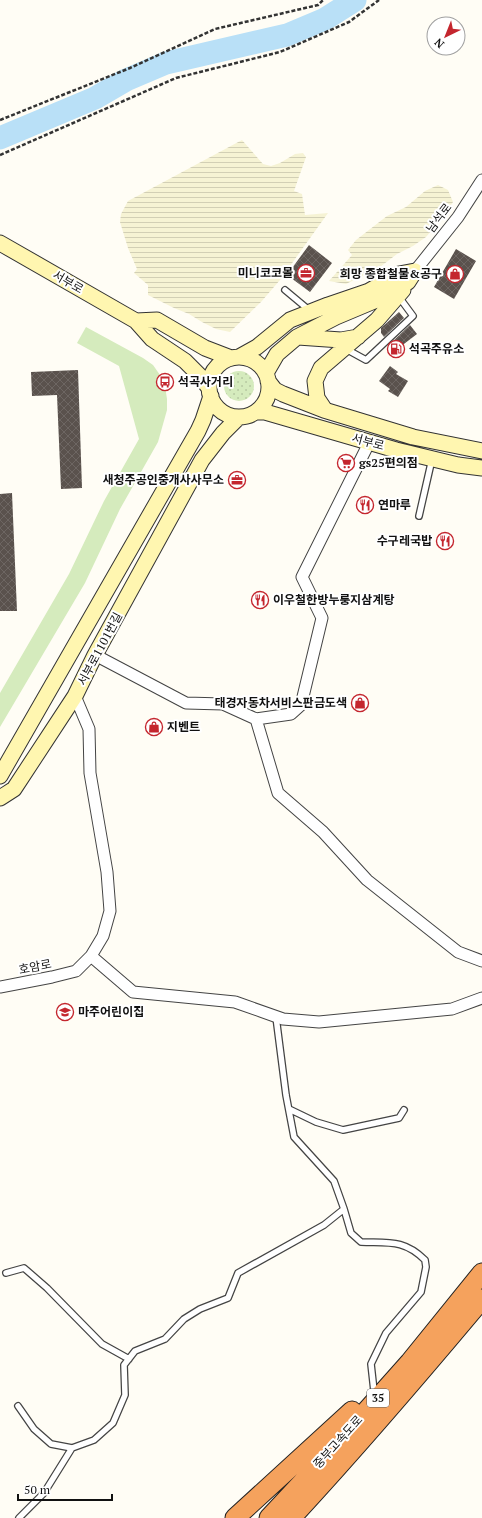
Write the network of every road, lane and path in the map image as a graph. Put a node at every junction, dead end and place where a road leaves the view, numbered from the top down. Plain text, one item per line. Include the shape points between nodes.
1 (324, 0) edge
2 (378, 0) edge
3 (0, 120) edge
4 (0, 155) edge
5 (482, 180) edge
6 (0, 243) edge
7 (412, 276) junction
8 (285, 290) dead end
9 (398, 295) junction
10 (310, 312) junction
11 (136, 320) junction
12 (297, 337) junction
13 (358, 337) junction
14 (346, 348) junction
15 (235, 358) junction
16 (267, 377) junction
17 (210, 392) junction
18 (325, 410) junction
19 (256, 412) junction
20 (239, 417) junction
21 (369, 442) junction
22 (482, 451) edge
23 (432, 459) junction
24 (482, 468) edge
25 (419, 516) dead end
26 (95, 655) junction
27 (75, 696) junction
28 (256, 719) junction
29 (0, 776) edge
30 (0, 798) edge
31 (91, 956) junction
32 (482, 961) edge
33 (76, 971) joint
34 (0, 987) edge
35 (482, 998) edge
36 (276, 1017) junction
37 (289, 1110) junction
38 (404, 1110) dead end
39 (344, 1210) junction
40 (6, 1273) dead end
41 (482, 1273) edge
42 (482, 1299) edge
43 (129, 1359) junction
44 (431, 1360) junction
45 (410, 1362) junction
46 (374, 1391) junction
47 (18, 1406) dead end
48 (72, 1448) junction
49 (19, 1518) edge
50 (235, 1518) edge
51 (269, 1518) edge
52 (291, 1518) edge
53 (309, 1518) edge

1 - 3 path via 318,5 215,29 130,68
2 - 4 path via 349,22 280,52 176,78
5 - 7 street, 남석로 via 458,217
6 - 11 street, 서부로
7 - 9 street
7 - 10 street via 399,274 369,291
7 - 12 street via 386,296
8 - 10 lane
9 - 13 street via 377,320
9 - 14 lane via 413,316 366,360
10 - 15 street via 290,320 257,347
11 - 15 street, 서부로 via 157,320 205,348
11 - 17 street, 서부로 via 152,339 185,361 199,375
12 - 13 street via 340,340
12 - 16 street via 277,354
13 - 14 street
14 - 18 street via 321,368 315,381 317,398
15 - 16 street via 255,362
15 - 17 street via 218,366 211,377
16 - 18 street, 서부로 via 275,390
16 - 19 street via 267,397
17 - 20 street via 214,404 220,410
17 - 29 street via 204,420 198,431
18 - 22 street, 서부로 via 413,437
19 - 20 street
19 - 21 street, 서부로 via 266,412
20 - 26 street, 서부로1101번길 via 202,460
21 - 23 street, 서부로
21 - 28 street via 302,577 322,618 301,705 291,714
23 - 24 street, 서부로
23 - 25 lane
26 - 27 street, 서부로1101번길
26 - 28 street via 186,703 223,704
27 - 30 street via 14,789
27 - 31 street, 서부로1101번길 via 89,729 90,773 110,903 103,936
28 - 32 street via 278,793 323,832 367,880 458,952
31 - 33 street, 서부로1101번길
31 - 36 street via 133,992 235,1002
33 - 34 street, 호암로
35 - 36 street via 452,1009 319,1022
36 - 37 lane
37 - 38 lane via 343,1130 399,1118
37 - 39 lane via 294,1137 334,1181
39 - 43 lane via 324,1225 238,1273 228,1298 200,1309 184,1319 165,1340 135,1351
39 - 46 lane via 351,1233 361,1242 400,1243 417,1251 425,1260 421,1292 386,1333 371,1364
40 - 43 lane via 24,1268 102,1344
41 - 45 highway, 중부고속도로 / 35
42 - 44 highway, 중부고속도로 / 35
43 - 48 lane via 124,1365 125,1395 113,1423 94,1440
44 - 52 highway, 중부고속도로 / 35
44 - 53 highway via 404,1401
45 - 46 highway
45 - 51 highway, 중부고속도로 / 35
46 - 50 highway
47 - 48 lane via 34,1429 51,1444
48 - 49 lane via 44,1493

